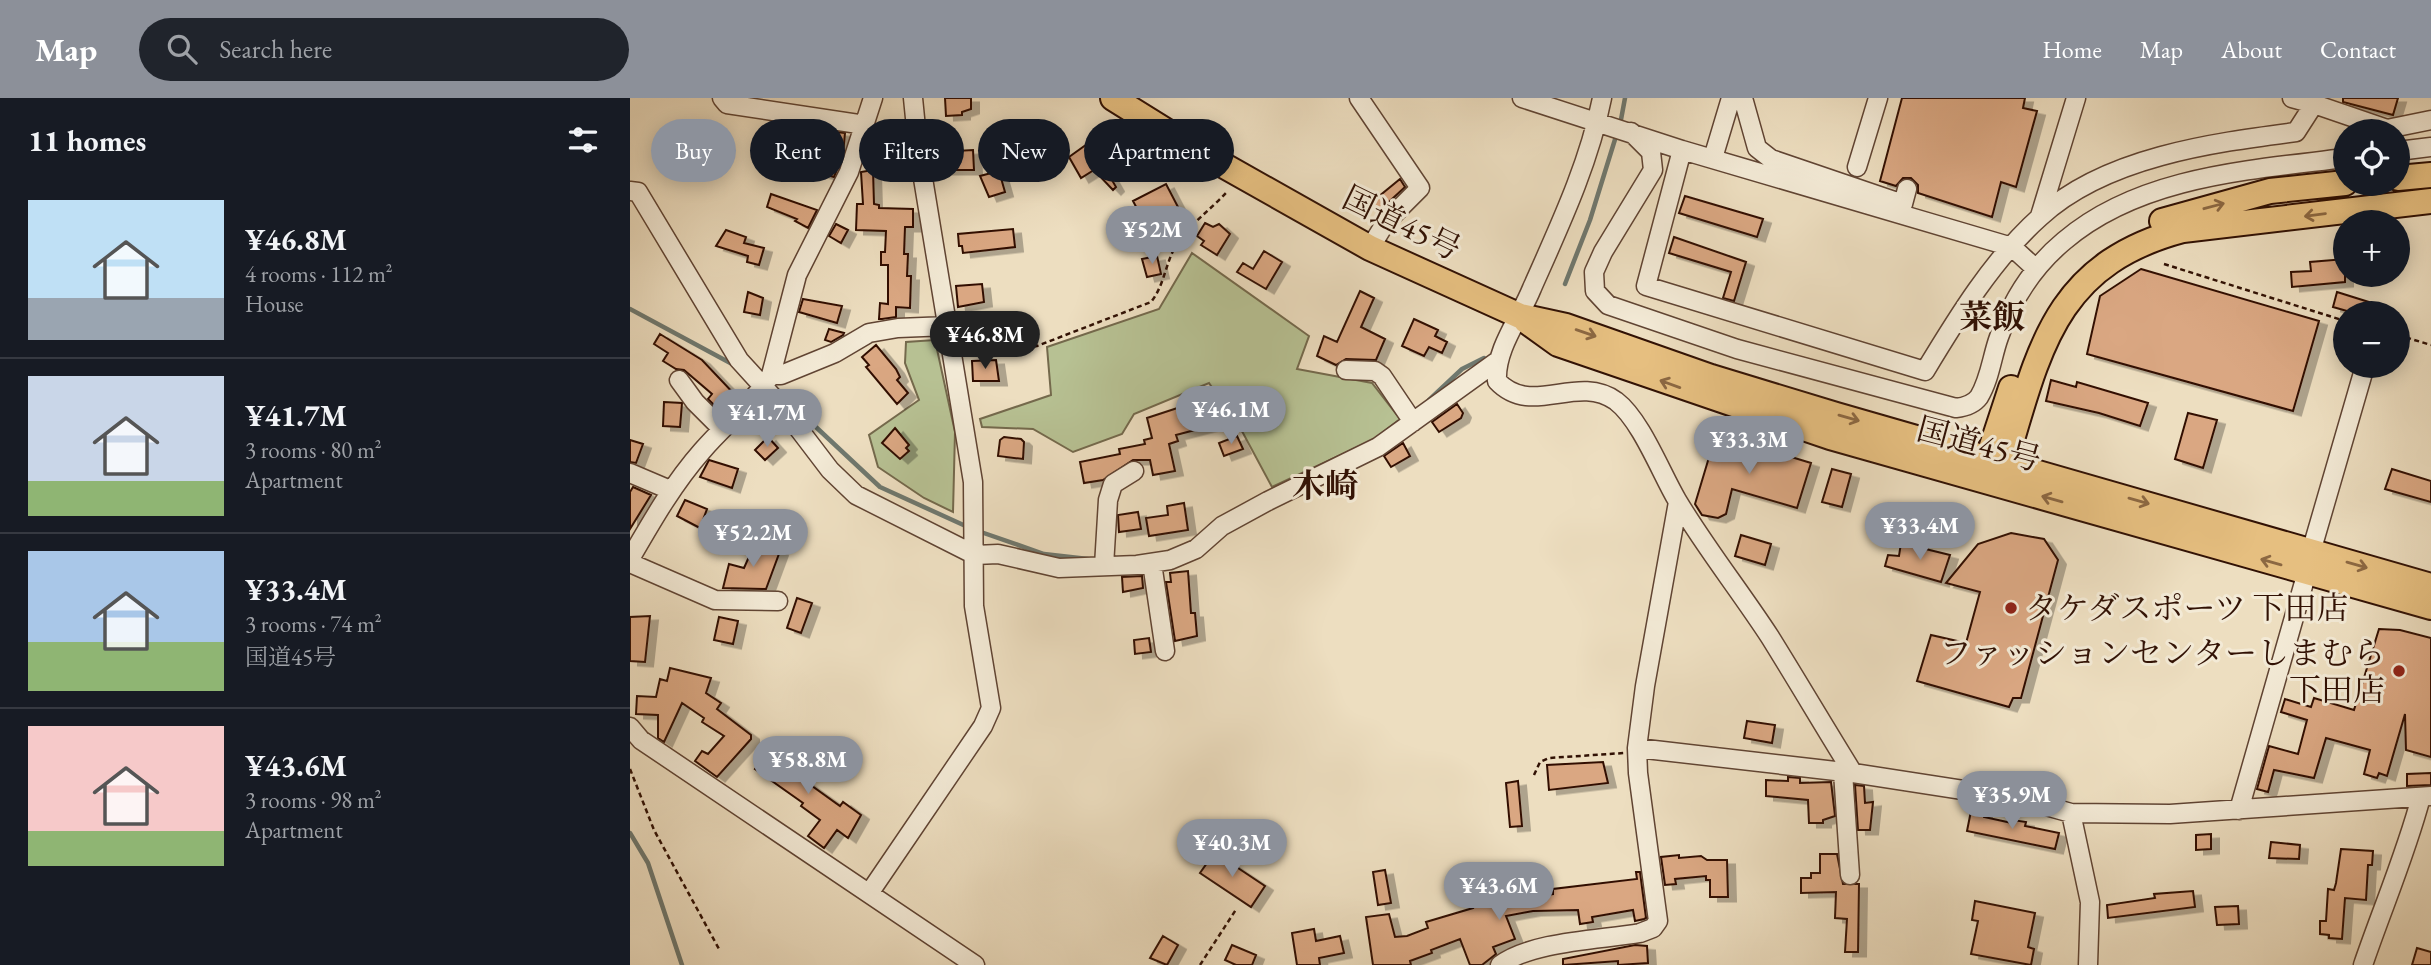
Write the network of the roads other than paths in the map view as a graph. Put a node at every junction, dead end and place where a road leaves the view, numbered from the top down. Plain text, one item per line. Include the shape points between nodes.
1 (722, 98) edge
2 (873, 98) edge
3 (913, 98) edge
4 (1113, 98) edge
5 (1359, 98) edge
6 (1522, 98) edge
7 (1602, 98) edge
8 (1731, 98) edge
9 (1743, 98) edge
10 (1878, 98) edge
11 (2076, 98) edge
12 (2292, 98) edge
13 (2314, 104) junction
14 (866, 119) edge
15 (2431, 120) edge
16 (1597, 122) junction
17 (859, 124) edge
18 (1631, 132) junction
19 (859, 141) edge
20 (2214, 143) junction
21 (2431, 147) edge
22 (1682, 150) junction
23 (2410, 150) edge
24 (1713, 158) junction
25 (2333, 160) edge
26 (1857, 167) dead end
27 (2220, 174) junction
28 (2431, 175) edge
29 (2410, 177) edge
30 (2333, 184) edge
31 (1908, 190) dead end
32 (630, 191) edge
33 (2431, 201) edge
34 (2040, 216) junction
35 (2012, 247) junction
36 (1370, 248) junction
37 (2035, 268) junction
38 (1520, 316) junction
39 (948, 326) junction
40 (1804, 335) junction
41 (1496, 362) junction
42 (1797, 364) junction
43 (1346, 370) dead end
44 (2362, 378) edge
45 (679, 380) dead end
46 (767, 382) junction
47 (1413, 422) junction
48 (722, 429) junction
49 (1995, 467) junction
50 (1134, 471) dead end
51 (630, 473) edge
52 (670, 490) junction
53 (1678, 502) junction
54 (637, 532) edge
55 (975, 555) junction
56 (630, 561) edge
57 (2309, 562) junction
58 (1152, 563) junction
59 (1104, 566) junction
60 (2431, 586) edge
61 (778, 601) dead end
62 (2431, 607) edge
63 (1165, 651) dead end
64 (630, 727) edge
65 (1637, 750) junction
66 (1848, 773) junction
67 (2426, 797) edge
68 (2239, 810) junction
69 (2071, 813) junction
70 (1850, 875) dead end
71 (870, 892) junction
72 (975, 965) edge
73 (1500, 965) edge
74 (2088, 965) edge
75 (2363, 965) edge

1 - 17 street via 727,104
2 - 14 street
3 - 39 street
4 - 36 highway, 国道45号
5 - 36 street via 1420,188 1386,222
6 - 16 street
7 - 16 street
8 - 24 street
9 - 31 street via 1757,148 1771,159 1903,204
10 - 26 street
11 - 34 street
12 - 13 street
13 - 15 street via 2387,129
13 - 20 street via 2296,132
16 - 18 street
16 - 38 street
18 - 22 street
18 - 42 street via 1651,152 1653,170 1603,252 1594,272 1595,291 1608,305 1632,315
19 - 46 street via 849,172 796,275
20 - 27 street
20 - 34 street via 2103,178
21 - 23 street
22 - 24 street
22 - 40 street via 1646,286
24 - 35 street
25 - 27 street
27 - 37 street via 2192,180 2095,218
28 - 29 highway
49 -> 30 highway via 2031,335 2053,296 2078,270 2112,244 2152,224 2270,191
32 - 46 street via 638,192 708,312
33 -> 49 highway via 2183,230 2148,239 2109,260 2062,308 2043,341
34 - 35 street
35 - 37 street
35 - 40 street via 1925,371
36 - 38 highway, 国道45号
37 - 42 street via 2010,312 1978,398 1968,406 1931,402
38 - 41 street
38 - 49 highway, 国道45号 via 1558,344 1830,437
39 - 46 street via 869,333
39 - 55 street via 973,482
40 - 42 street
41 - 47 street
41 - 53 street via 1497,381 1509,394 1530,398 1588,390 1615,401 1630,417
43 - 47 street via 1375,371 1382,376
44 - 57 street
45 - 48 street
46 - 48 street
46 - 55 street via 830,470 856,495
47 - 58 street via 1378,447 1222,526 1196,549
48 - 52 street
49 - 57 highway, 国道45号
50 - 59 street via 1113,484
51 - 52 street
52 - 54 street
53 - 65 street
53 - 66 street via 1769,636
54 - 56 street
55 - 59 street via 998,554 1059,568
55 - 71 street via 974,606 991,708
56 - 61 street via 715,600
57 -> 60 highway, 国道45号
57 - 62 highway, 国道45号
57 - 68 street
58 - 59 street
58 - 63 street
64 - 71 street via 641,740
65 - 66 street
65 - 73 street via 1658,921 1640,933 1524,952
66 - 69 street via 2021,799
66 - 70 street
67 - 68 street
67 - 75 street
68 - 69 street
69 - 74 street via 2090,902
71 - 72 street

